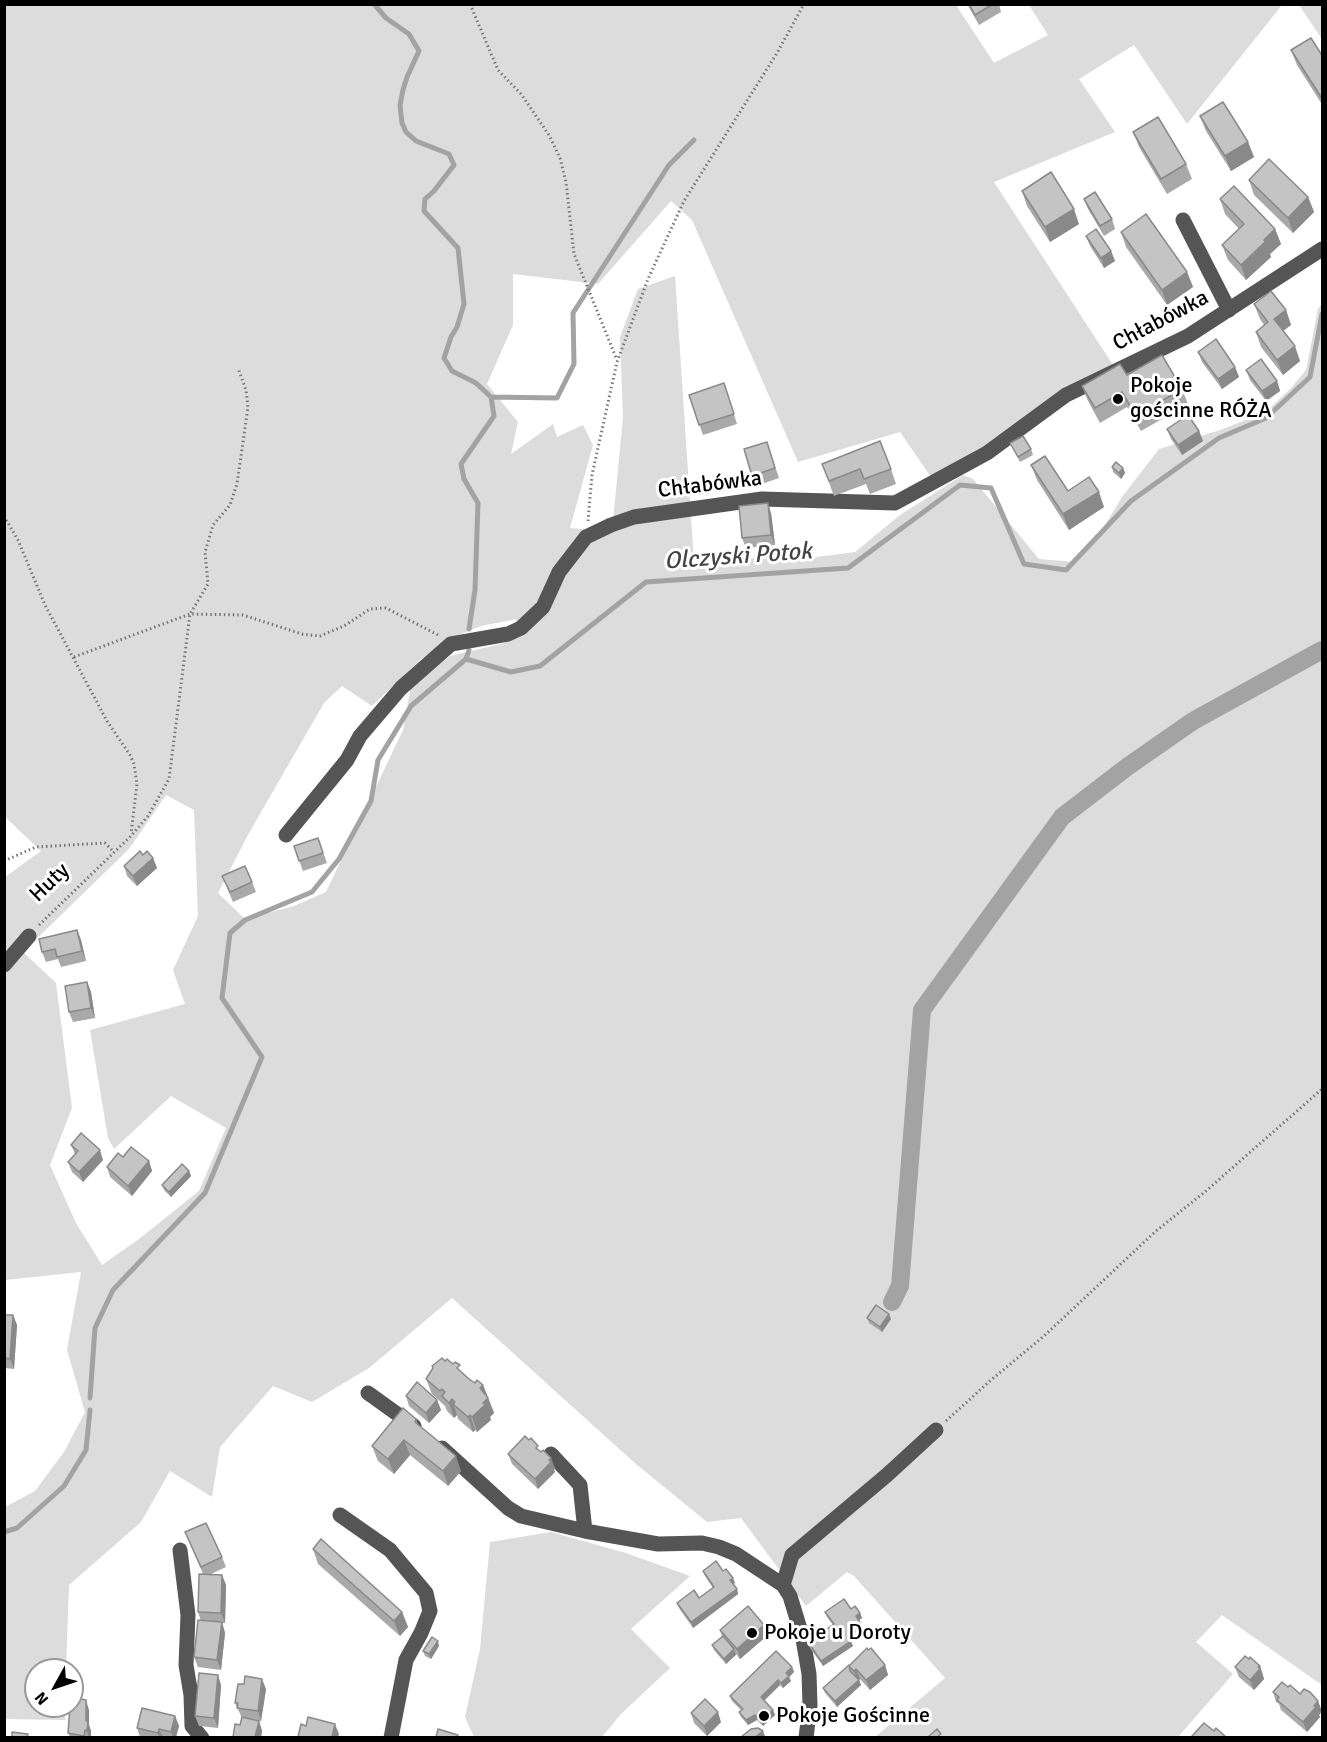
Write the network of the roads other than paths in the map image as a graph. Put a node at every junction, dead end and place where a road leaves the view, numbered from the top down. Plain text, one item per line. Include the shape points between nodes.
1 (1183, 220) dead end
2 (1323, 249) edge
3 (1229, 309) junction
4 (286, 835) dead end
5 (28, 936) road end
6 (4, 965) edge
7 (368, 1393) dead end
8 (936, 1430) road end
9 (551, 1454) edge
10 (340, 1515) dead end
11 (585, 1531) junction
12 (180, 1550) dead end
13 (783, 1586) junction
14 (202, 1737) edge
15 (392, 1737) edge
16 (806, 1737) edge

1 - 3 street, Chłabówka
2 - 3 street, Chłabówka
3 - 4 street, Chłabówka via 1188,336 1066,394 987,453 895,503 762,499 634,518 586,537 559,572 543,607 521,628 451,644 401,688
5 - 6 street, Huty
7 - 11 street via 446,1451 508,1508 521,1516
8 - 13 street via 792,1555
9 - 11 street via 580,1485
10 - 15 street via 390,1550 426,1593 430,1611 406,1660
11 - 13 street via 658,1544 702,1543 720,1547
12 - 14 street via 188,1615 186,1665 192,1726
13 - 16 street via 790,1596 803,1639 809,1674

